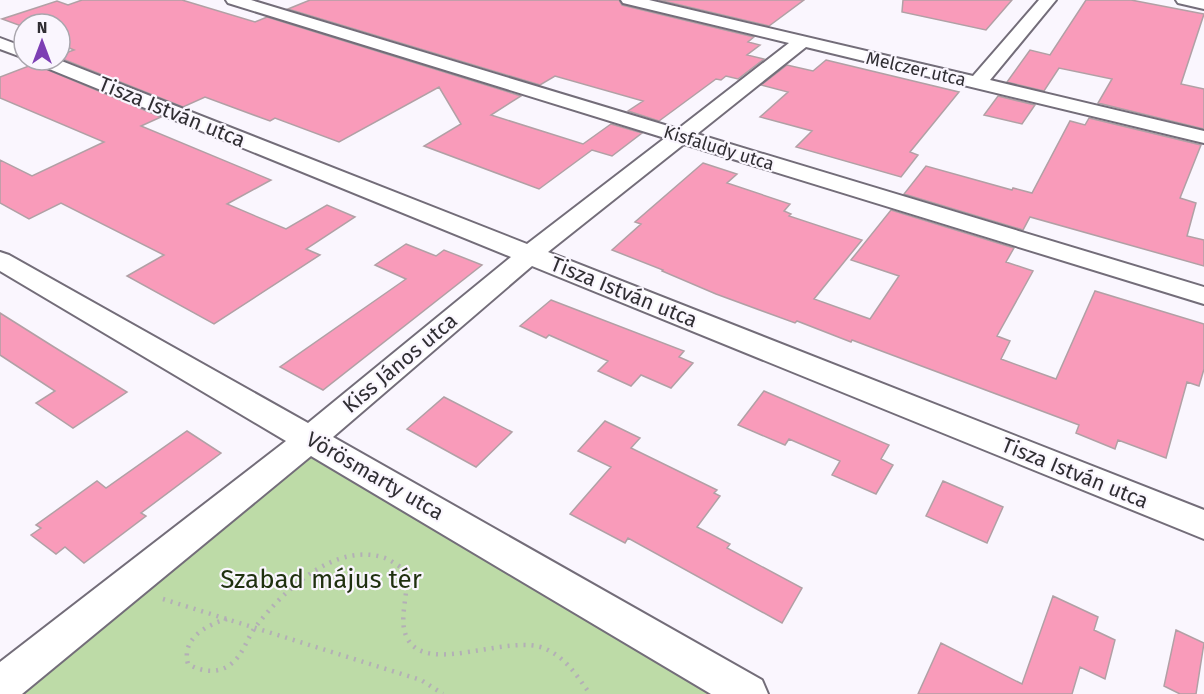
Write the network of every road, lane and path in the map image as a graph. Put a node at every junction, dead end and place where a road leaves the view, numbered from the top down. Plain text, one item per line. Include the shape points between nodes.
1 (234, 0) edge
2 (629, 0) edge
3 (1048, 0) edge
4 (1184, 0) edge
5 (1204, 4) edge
6 (802, 42) junction
7 (72, 72) edge
8 (978, 83) junction
9 (680, 136) junction
10 (1204, 138) edge
11 (530, 254) junction
12 (0, 260) edge
13 (1204, 296) edge
14 (310, 439) junction
15 (1204, 525) edge
16 (125, 587) junction
17 (227, 619) junction
18 (254, 628) junction
19 (0, 687) edge
20 (443, 694) edge
21 (590, 694) edge
22 (748, 694) edge

1 - 9 street, Kisfaludy utca
2 - 6 street, Melczer utca
3 - 8 street
4 - 5 street
6 - 8 street, Melczer utca
6 - 9 street, Kiss János utca
7 - 11 street, Tisza István utca
8 - 10 street, Melczer utca
9 - 11 street, Kiss János utca
9 - 13 street, Kisfaludy utca
11 - 14 street, Kiss János utca
11 - 15 street, Tisza István utca
12 - 14 street, Vörösmarty utca
14 - 16 street, Kiss János utca
14 - 22 street, Vörösmarty utca
16 - 17 path
16 - 19 street, Kiss János utca
17 - 18 path
17 - 18 path via 198,632 186,651 188,664 205,671 230,665 239,657
18 - 20 path via 421,680
18 - 21 path via 287,593 326,564 352,556 380,558 405,570 408,586 404,632 411,645 423,653 451,656 497,645 540,645 570,665

